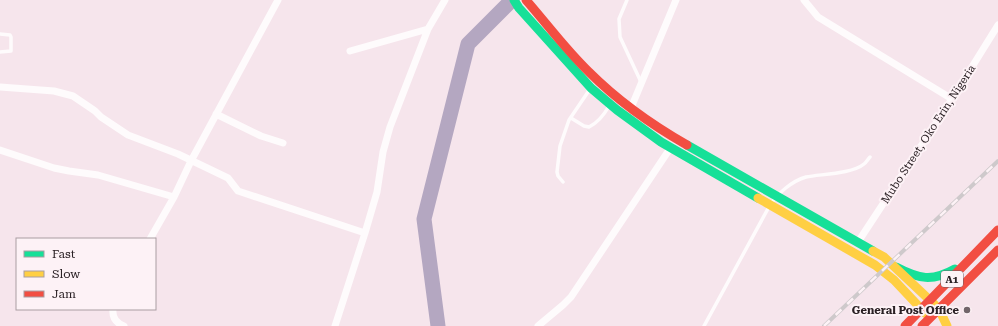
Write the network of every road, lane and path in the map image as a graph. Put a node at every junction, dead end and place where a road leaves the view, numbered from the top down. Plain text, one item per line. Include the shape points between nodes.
1 (278, 0) edge
2 (445, 0) edge
3 (526, 0) edge
4 (627, 0) edge
5 (676, 0) edge
6 (804, 0) edge
7 (517, 4) edge
8 (998, 25) edge
9 (428, 29) junction
10 (0, 34) edge
11 (350, 51) dead end
12 (0, 52) edge
13 (598, 81) junction
14 (641, 83) junction
15 (0, 87) edge
16 (591, 88) junction
17 (952, 99) junction
18 (610, 105) junction
19 (631, 108) junction
20 (216, 114) junction
21 (571, 118) junction
22 (283, 143) dead end
23 (670, 147) junction
24 (0, 150) edge
25 (870, 157) dead end
26 (191, 161) junction
27 (563, 182) dead end
28 (777, 195) junction
29 (174, 197) junction
30 (770, 205) junction
31 (998, 230) edge
32 (365, 233) junction
33 (151, 238) edge
34 (858, 242) junction
35 (998, 250) edge
36 (971, 259) junction
37 (896, 267) junction
38 (931, 301) junction
39 (939, 309) junction
40 (113, 310) edge
41 (922, 310) junction
42 (931, 318) junction
43 (946, 325) edge
44 (124, 326) edge
45 (334, 326) edge
46 (538, 326) edge
47 (704, 326) edge
48 (905, 326) edge
49 (922, 326) edge

1 - 20 street
2 - 9 street
3 - 13 main road
4 - 14 lane via 619,19 620,37
5 - 14 street
6 - 17 street via 818,17
7 - 16 main road
8 - 17 street, Mubo Street, Oko Erin, Nigeria
9 - 11 street
9 - 32 street via 390,127 377,192
10 - 12 lane via 12,37 11,51
13 - 16 lane
13 - 19 main road
14 - 19 street
15 - 26 street via 54,91 73,96 128,135
16 - 18 main road
16 - 21 lane
17 - 34 street, Mubo Street, Oko Erin, Nigeria
18 - 21 lane via 602,118 589,127
18 - 23 main road
19 - 28 main road via 670,134
20 - 22 street via 261,136
20 - 26 street
21 - 27 lane via 564,130 556,172
23 - 30 main road
23 - 46 street via 570,298
24 - 29 street via 54,168 98,175
25 - 28 lane via 864,165 842,172 805,178
26 - 29 street
26 - 32 street via 228,178 238,191
28 - 30 lane
28 - 34 main road
29 - 33 street
30 - 41 main road via 875,265 894,280
30 - 47 lane
31 - 36 main road, A1
32 - 45 street
34 - 37 main road
35 - 39 main road, A1
36 - 37 main road via 947,275 931,279 916,277
36 - 38 main road, A1
37 - 38 main road
38 - 39 main road
38 - 41 main road, A1
39 - 42 main road, A1
39 - 43 main road
40 - 44 street via 118,324
41 - 42 main road
41 - 48 main road, A1
42 - 43 main road
42 - 49 main road, A1

